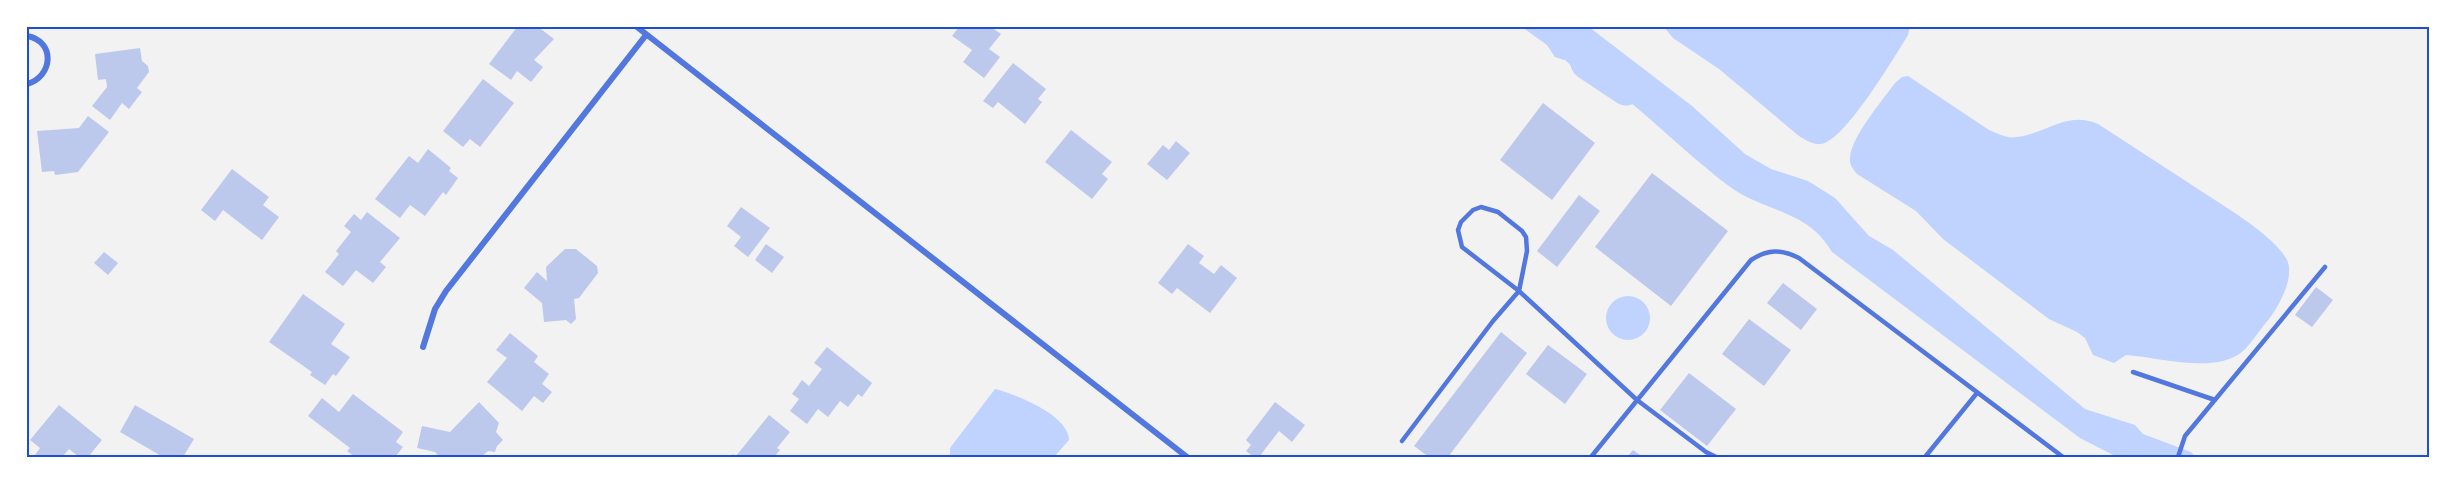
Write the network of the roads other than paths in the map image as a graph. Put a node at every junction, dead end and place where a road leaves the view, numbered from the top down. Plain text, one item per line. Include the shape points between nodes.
1 (636, 27) edge
2 (646, 34) junction
3 (27, 36) edge
4 (27, 84) edge
5 (2325, 267) dead end
6 (1519, 291) junction
7 (423, 347) dead end
8 (2133, 372) dead end
9 (1977, 393) junction
10 (1637, 400) junction
11 (2215, 400) junction
12 (1402, 441) dead end
13 (1186, 457) edge
14 (1591, 457) edge
15 (1716, 457) edge
16 (1925, 457) edge
17 (2062, 457) edge
18 (2178, 457) edge

1 - 2 street
2 - 7 street via 446,291 435,309
2 - 13 street
3 - 4 street via 44,47 48,62 41,77
5 - 11 lane
6 - 6 lane via 1462,247 1458,230 1473,210 1481,207 1498,212 1526,237
6 - 10 lane
6 - 12 lane
8 - 11 lane
9 - 10 lane via 1800,258 1775,250 1750,260
9 - 16 lane
9 - 17 lane
10 - 14 lane
10 - 15 lane
11 - 18 lane via 2186,436

